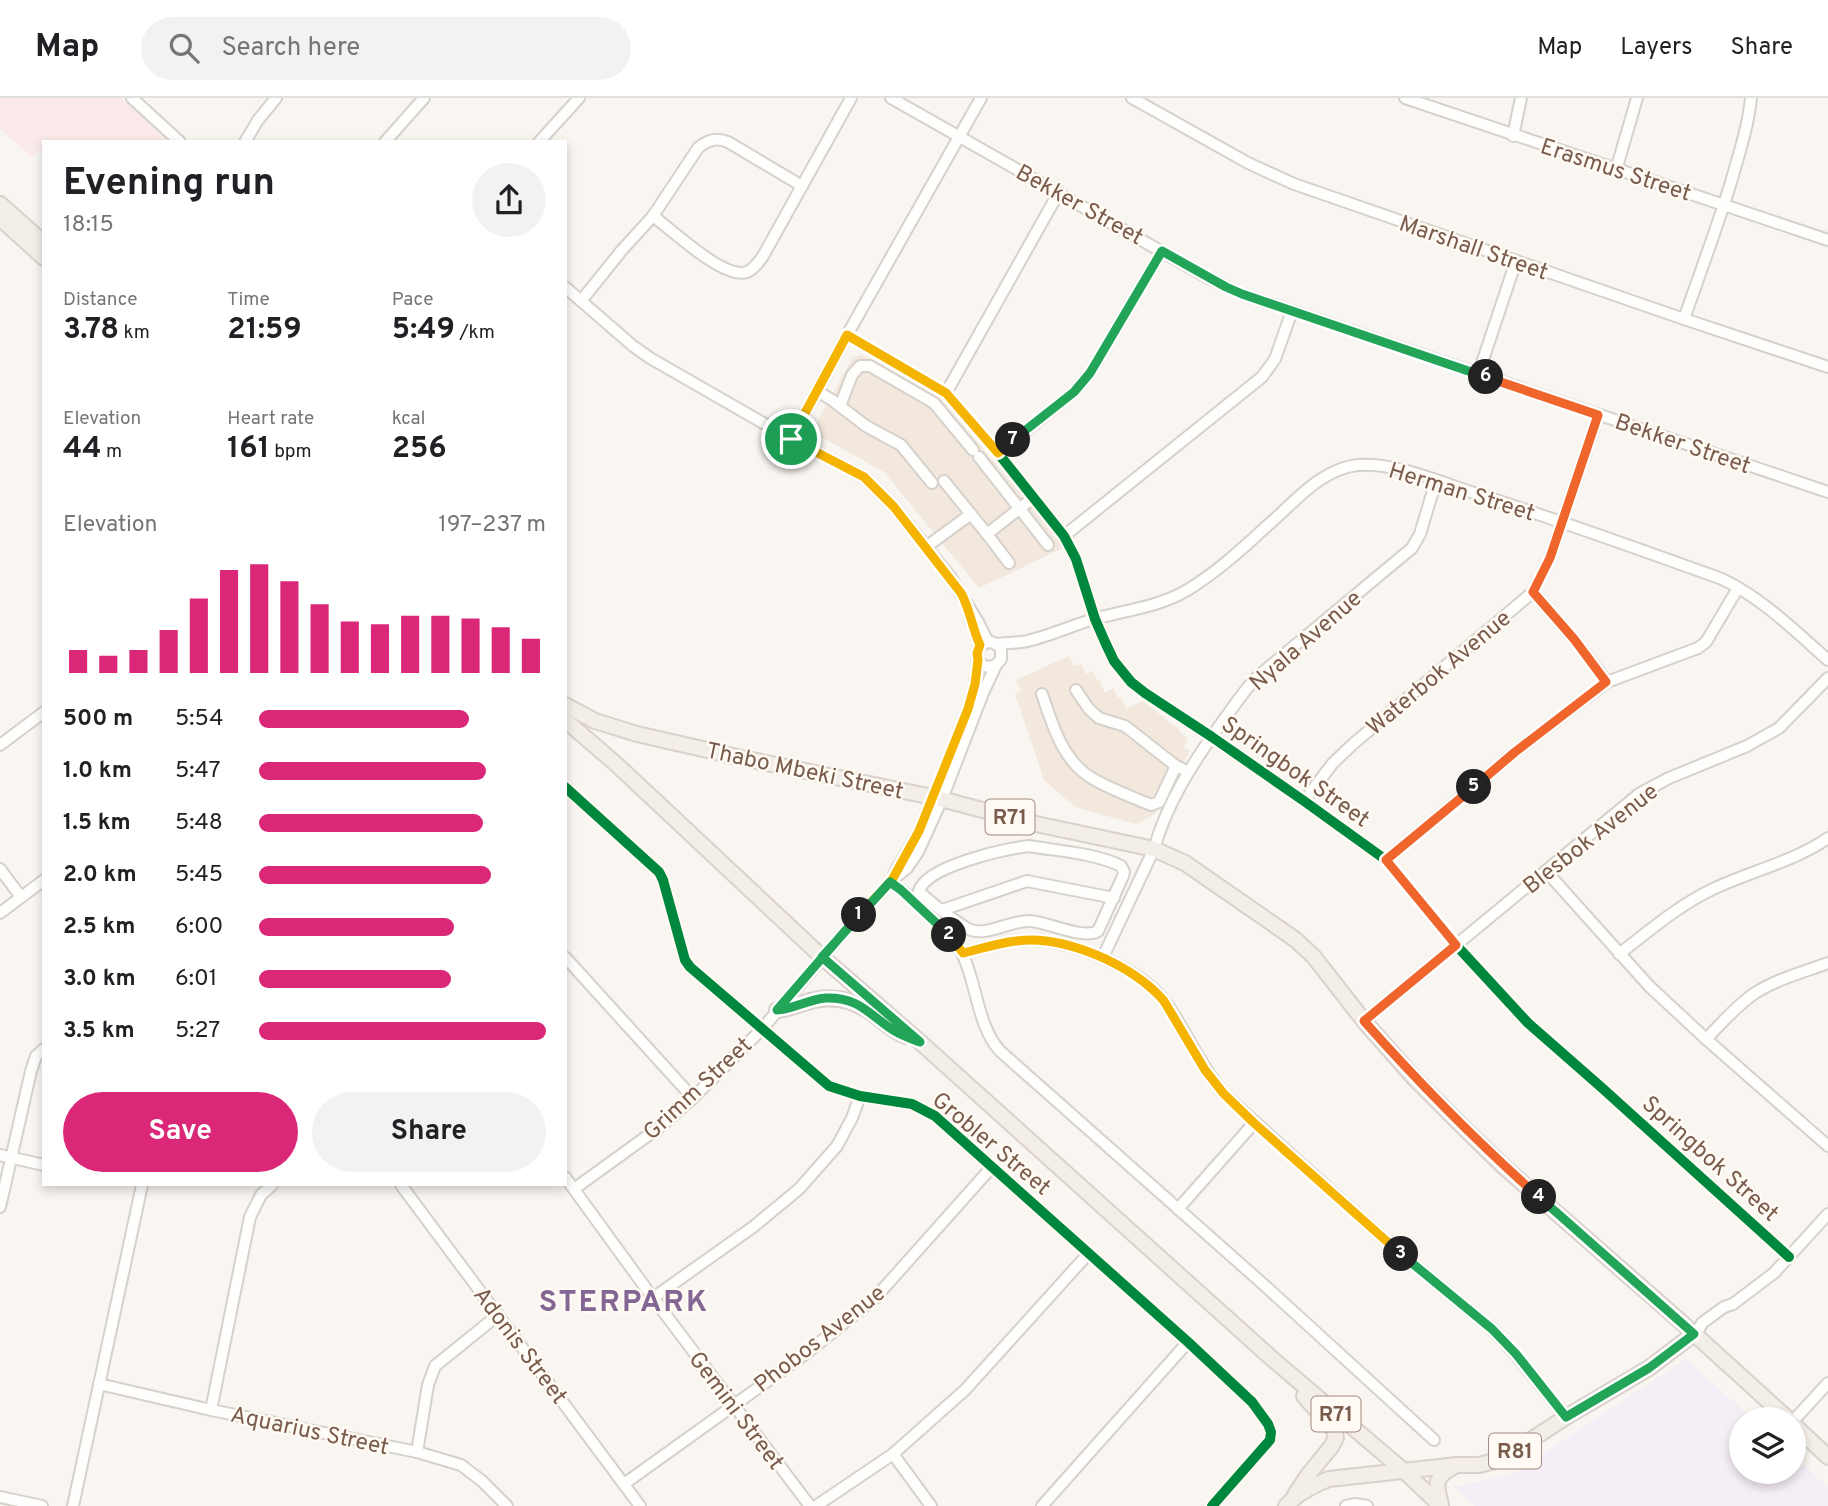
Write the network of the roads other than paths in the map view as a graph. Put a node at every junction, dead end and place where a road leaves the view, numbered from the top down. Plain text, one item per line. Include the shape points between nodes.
1 (132, 98) edge
2 (276, 98) edge
3 (424, 98) edge
4 (579, 98) edge
5 (851, 98) edge
6 (891, 98) edge
7 (981, 98) edge
8 (1132, 98) edge
9 (1405, 98) edge
10 (1521, 98) edge
11 (1637, 98) edge
12 (1751, 98) edge
13 (1513, 136) junction
14 (959, 137) junction
15 (178, 140) edge
16 (247, 140) edge
17 (387, 140) edge
18 (541, 140) edge
19 (1616, 170) junction
20 (802, 186) junction
21 (1059, 192) junction
22 (0, 204) edge
23 (1724, 205) junction
24 (653, 216) junction
25 (0, 218) edge
26 (1828, 240) edge
27 (42, 241) edge
28 (1162, 251) junction
29 (42, 256) edge
30 (1516, 261) junction
31 (567, 289) edge
32 (581, 301) junction
33 (1292, 312) junction
34 (1684, 319) junction
35 (847, 335) junction
36 (1828, 367) edge
37 (1478, 374) junction
38 (817, 391) junction
39 (946, 393) junction
40 (840, 406) junction
41 (1598, 415) junction
42 (791, 439) junction
43 (998, 453) junction
44 (1436, 481) junction
45 (1828, 492) edge
46 (1033, 498) junction
47 (1019, 509) junction
48 (971, 514) junction
49 (1563, 522) junction
50 (987, 534) junction
51 (1064, 536) junction
52 (1048, 545) dead end
53 (926, 547) junction
54 (1009, 563) dead end
55 (1738, 588) junction
56 (1533, 592) junction
57 (1094, 619) junction
58 (1024, 642) junction
59 (988, 644) junction
60 (978, 660) junction
61 (1828, 660) edge
62 (999, 662) junction
63 (1828, 678) edge
64 (1606, 682) junction
65 (1076, 690) dead end
66 (1042, 694) dead end
67 (567, 709) edge
68 (567, 710) edge
69 (42, 714) edge
70 (567, 722) edge
71 (1212, 737) junction
72 (0, 745) edge
73 (616, 764) junction
74 (1176, 766) junction
75 (1188, 772) junction
76 (567, 789) edge
77 (938, 798) junction
78 (1304, 801) junction
79 (1036, 824) junction
80 (1828, 838) edge
81 (1029, 846) junction
82 (1154, 849) junction
83 (1386, 860) junction
84 (0, 869) edge
85 (1546, 871) junction
86 (42, 881) edge
87 (891, 881) junction
88 (21, 897) junction
89 (1114, 898) junction
90 (942, 909) junction
91 (0, 913) edge
92 (1456, 945) junction
93 (963, 953) junction
94 (1619, 954) junction
95 (822, 957) junction
96 (1103, 957) junction
97 (567, 959) edge
98 (1828, 963) edge
99 (777, 1010) junction
100 (1364, 1021) junction
101 (762, 1029) junction
102 (1706, 1040) junction
103 (920, 1042) junction
104 (42, 1051) edge
105 (860, 1096) junction
106 (693, 1098) junction
107 (1254, 1123) junction
108 (1828, 1146) edge
109 (5, 1157) edge
110 (42, 1165) edge
111 (991, 1168) junction
112 (567, 1180) edge
113 (139, 1186) edge
114 (271, 1186) edge
115 (402, 1186) edge
116 (574, 1189) junction
117 (0, 1207) edge
118 (1178, 1209) junction
119 (1828, 1214) edge
120 (1088, 1254) junction
121 (1789, 1257) junction
122 (653, 1298) junction
123 (498, 1315) junction
124 (1696, 1333) junction
125 (1188, 1342) junction
126 (1269, 1356) junction
127 (1828, 1383) edge
128 (99, 1384) junction
129 (733, 1405) junction
130 (1775, 1407) edge
131 (1806, 1408) edge
132 (211, 1410) junction
133 (1566, 1417) junction
134 (1806, 1434) edge
135 (1434, 1440) dead end
136 (417, 1452) junction
137 (893, 1454) junction
138 (1828, 1457) edge
139 (1457, 1465) junction
140 (1404, 1471) junction
141 (624, 1483) junction
142 (0, 1497) edge
143 (1289, 1502) edge
144 (42, 1506) edge
145 (73, 1506) edge
146 (507, 1506) edge
147 (640, 1506) edge
148 (810, 1506) edge
149 (816, 1506) edge
150 (931, 1506) edge
151 (1042, 1506) edge
152 (1212, 1506) edge
153 (1346, 1506) edge
154 (1367, 1506) edge
155 (1441, 1506) edge

1 - 15 street
2 - 16 street
3 - 17 street
4 - 18 street
5 - 20 street
6 - 14 street, Bekker Street
7 - 14 street
8 - 30 street, Marshall Street via 1293,184
9 - 13 street, Erasmus Street
10 - 13 street
11 - 19 street
12 - 23 street via 1748,125
13 - 19 street, Erasmus Street
14 - 21 street, Bekker Street
14 - 35 street
19 - 23 street, Erasmus Street
20 - 24 street via 728,142 714,139 698,148
20 - 24 street via 763,257 746,272 720,267
21 - 28 street, Bekker Street
21 - 39 street
22 - 27 main road
23 - 26 street, Erasmus Street
23 - 34 street
24 - 32 street
25 - 29 main road
28 - 33 street, Bekker Street via 1226,287
28 - 43 street via 1082,384
30 - 34 street, Marshall Street
30 - 37 street
31 - 32 street
32 - 42 street via 650,358
33 - 37 street, Bekker Street
33 - 51 street via 1276,359 1262,377
34 - 36 street, Marshall Street
35 - 38 street
35 - 39 street, Springbok Street
37 - 41 street, Bekker Street
38 - 40 street
38 - 42 street
39 - 43 street, Springbok Street
40 - 47 street via 860,366 870,366 928,398
40 - 48 street via 901,445
41 - 45 street, Bekker Street
41 - 49 street, Waterbok Avenue
42 - 53 street via 864,477
43 - 46 street, Springbok Street
44 - 49 street, Herman Street
44 - 57 street, Herman Street via 1395,468 1358,465 1337,471 1313,485 1192,588
44 - 71 street, Nyala Avenue via 1412,548 1256,678
46 - 47 street
46 - 51 street, Springbok Street
47 - 50 street
47 - 52 street
48 - 50 street
48 - 53 street
49 - 55 street, Herman Street
49 - 56 street, Waterbok Avenue
50 - 54 street
51 - 57 street, Springbok Street
53 - 59 street via 951,578
55 - 61 street, Herman Street
55 - 64 street via 1701,646
56 - 64 street
56 - 78 street, Waterbok Avenue via 1353,744
57 - 58 street, Herman Street
57 - 71 street, Springbok Street via 1114,661 1131,682
58 - 59 street, Herman Street
58 - 62 street, Herman Street
59 - 60 street via 977,653
59 - 62 street via 1001,650
60 - 62 street via 988,667
60 - 77 street, Grimm Street via 968,709
62 - 77 street, Grimm Street
63 - 85 street, Blesbok Avenue via 1779,728 1644,790
64 - 83 street
65 - 74 street via 1099,718 1125,726
66 - 74 street via 1067,753 1095,780 1155,805
67 - 77 main road, Thabo Mbeki Street / R71 via 637,734
68 - 73 main road
69 - 72 street
70 - 73 main road, Grobler Street / R71
71 - 75 street, Nyala Avenue
71 - 78 street, Springbok Street
73 - 95 main road, Grobler Street / R71
74 - 75 street
75 - 82 street, Nyala Avenue
76 - 101 street, Grobler Street via 659,872 687,962
77 - 79 main road, Thabo Mbeki Street / R71
77 - 87 street, Grimm Street
78 - 83 street, Springbok Street
79 - 81 street
79 - 82 main road, Thabo Mbeki Street / R71
80 - 94 street via 1702,895
81 - 89 street via 1121,866 1123,876
81 - 90 street via 957,864 929,877 919,891
82 - 96 street, Nyala Avenue
82 - 100 main road, Thabo Mbeki Street / R71 via 1185,863 1296,940
83 - 92 street, Springbok Street
84 - 88 street
85 - 92 street, Blesbok Avenue
85 - 94 street
86 - 88 street
87 - 93 street via 937,922
87 - 95 street, Grimm Street
88 - 91 street
89 - 90 street via 1027,881
89 - 90 street via 1098,931 1090,935 1027,921 975,932
92 - 100 street, Blesbok Avenue
92 - 121 street, Springbok Street via 1528,1023
93 - 96 street via 1031,940
93 - 118 street via 993,1043
94 - 102 street
95 - 99 street, Grimm Street
95 - 103 main road, Grobler Street / R71
96 - 107 street via 1157,992 1214,1082
97 - 106 street
98 - 102 street via 1755,994
99 - 101 street, Grimm Street
99 - 103 main road via 818,999 845,1000
100 - 124 main road, Thabo Mbeki Street / R71 via 1503,1166
101 - 105 street, Grobler Street via 829,1086
101 - 106 street, Grimm Street
102 - 108 street
103 - 126 main road, Grobler Street / R71
104 - 109 street via 34,1060
105 - 111 street, Grobler Street via 919,1107
105 - 122 street via 837,1146 799,1189
106 - 116 street, Grimm Street
107 - 118 street
107 - 133 street via 1492,1329
109 - 110 street
109 - 117 street
111 - 120 street, Grobler Street
111 - 129 street, Phobos Avenue via 883,1290 808,1352
112 - 116 street, Gemini Street
113 - 128 street
114 - 132 street via 250,1217
115 - 123 street, Adonis Street
116 - 122 street, Gemini Street
118 - 135 street
119 - 121 street
120 - 125 street, Grobler Street
120 - 137 street via 972,1384
121 - 124 street via 1769,1277 1702,1323
122 - 129 street, Gemini Street
123 - 136 street via 435,1366
123 - 141 street, Adonis Street
124 - 130 main road, Thabo Mbeki Street / R71
124 - 133 main road, R81 via 1649,1368
125 - 151 street
125 - 152 street, Grobler Street via 1252,1402 1271,1432 1268,1444
126 - 140 main road, Grobler Street / R71
126 - 143 main road via 1336,1435
127 - 131 street
128 - 132 street, Aquarius Street
128 - 145 street
129 - 141 street, Phobos Avenue
129 - 148 street, Gemini Street
132 - 136 street, Aquarius Street
133 - 139 main road, R81 via 1502,1459
134 - 138 main road
136 - 146 street, Aquarius Street via 461,1465
137 - 149 street
137 - 150 street
139 - 140 main road, R81
139 - 155 main road via 1437,1481
140 - 143 main road, R81 via 1329,1479
140 - 155 main road, Grobler Street / R71
141 - 147 street, Adonis Street
142 - 144 street
153 - 154 street

